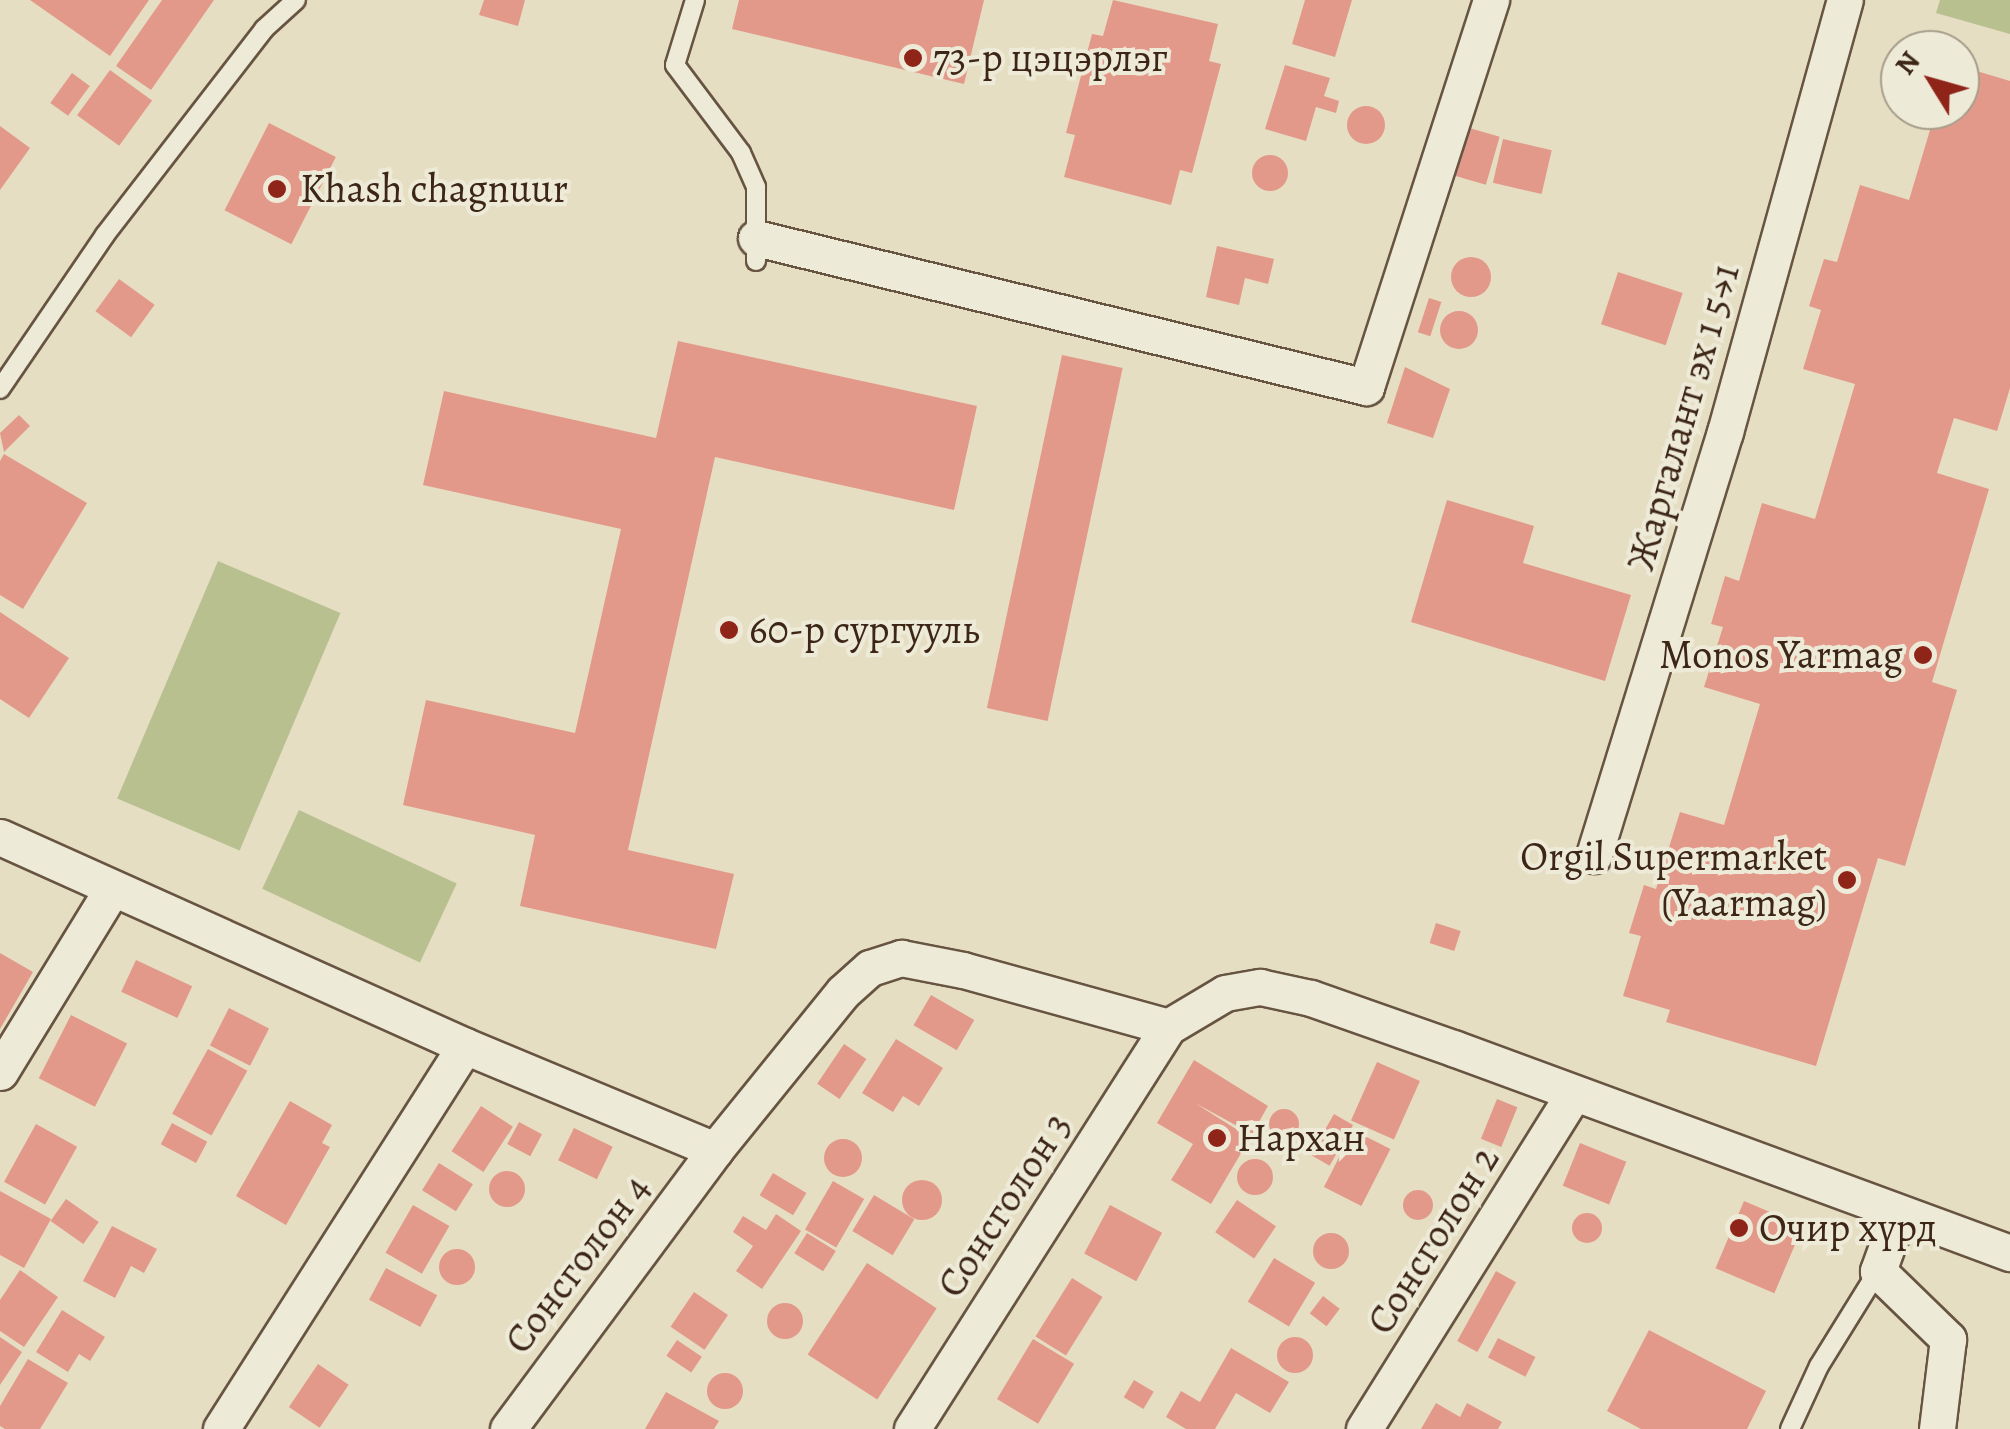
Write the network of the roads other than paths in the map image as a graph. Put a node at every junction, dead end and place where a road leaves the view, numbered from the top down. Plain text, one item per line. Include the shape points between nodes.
1 (296, 0) edge
2 (695, 0) edge
3 (1492, 0) edge
4 (1845, 0) edge
5 (756, 250) joint
6 (0, 389) edge
7 (0, 837) edge
8 (1594, 855) dead end
9 (112, 889) junction
10 (1168, 1028) junction
11 (465, 1046) junction
12 (0, 1072) edge
13 (1573, 1095) junction
14 (715, 1150) junction
15 (1898, 1213) junction
16 (2010, 1253) edge
17 (1878, 1271) junction
18 (221, 1429) edge
19 (508, 1429) edge
20 (912, 1429) edge
21 (1364, 1429) edge
22 (1790, 1429) edge
23 (1937, 1429) edge

1 - 6 lane via 264,29 104,235
2 - 5 lane via 675,65 741,153 756,187
3 - 5 street via 1366,387
4 - 8 street, Жаргалант эх 1 5→1 via 1725,432
7 - 9 street
9 - 11 street
9 - 12 street
10 - 13 street via 1225,993 1271,988
10 - 14 street, Сонсголон 4 via 900,958 870,968 843,992
10 - 20 street, Сонсголон 3
11 - 14 street
11 - 18 street
13 - 15 street
13 - 21 street, Сонсголон 2
14 - 19 street, Сонсголон 4
15 - 16 street
15 - 17 street
17 - 22 lane via 1819,1366
17 - 23 street via 1948,1340

